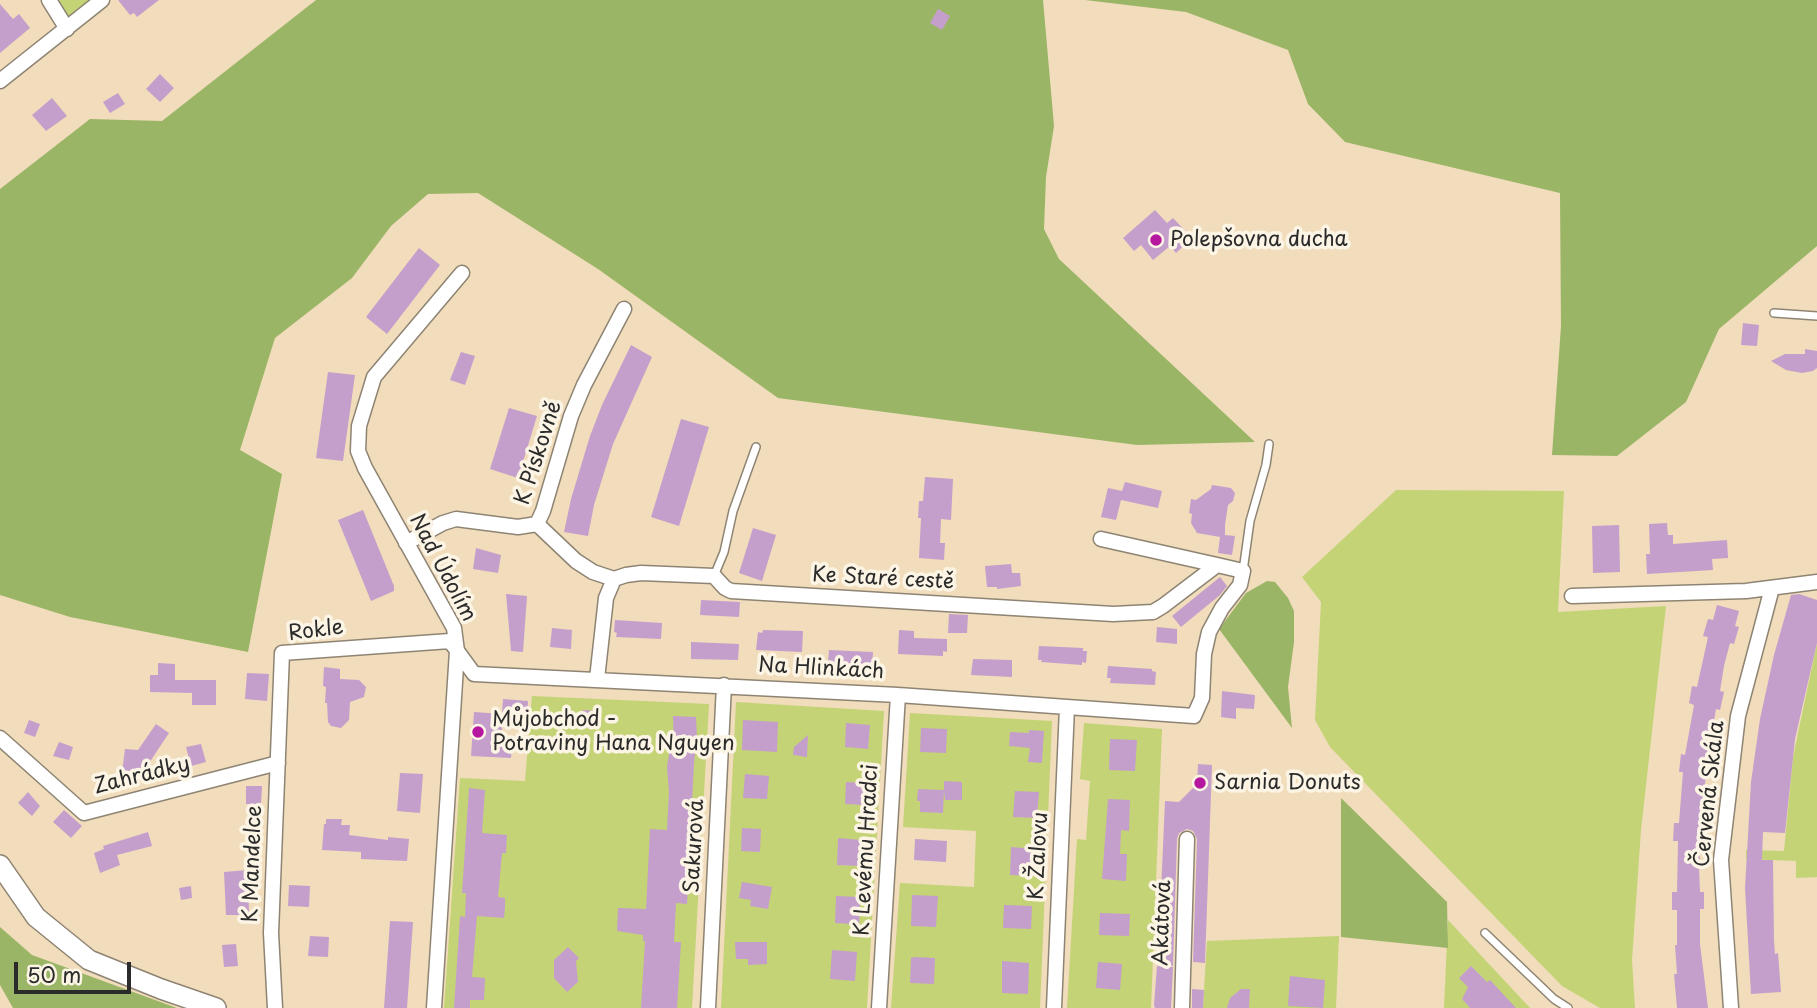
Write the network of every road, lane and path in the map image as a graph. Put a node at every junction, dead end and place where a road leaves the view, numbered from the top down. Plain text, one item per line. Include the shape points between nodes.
1 (49, 0) edge
2 (102, 0) edge
3 (67, 29) junction
4 (0, 81) edge
5 (462, 273) dead end
6 (624, 309) dead end
7 (1774, 313) dead end
8 (1817, 316) edge
9 (1269, 444) dead end
10 (756, 447) dead end
11 (537, 524) junction
12 (1101, 539) dead end
13 (406, 543) junction
14 (1217, 565) junction
15 (1243, 570) junction
16 (714, 576) junction
17 (614, 579) junction
18 (1817, 582) edge
19 (1772, 588) junction
20 (1572, 596) dead end
21 (457, 650) junction
22 (597, 679) junction
23 (724, 685) junction
24 (898, 695) junction
25 (1067, 707) junction
26 (0, 738) edge
27 (278, 763) junction
28 (1187, 839) dead end
29 (0, 865) edge
30 (1485, 933) dead end
31 (216, 1008) edge
32 (275, 1008) edge
33 (434, 1008) edge
34 (708, 1008) edge
35 (879, 1008) edge
36 (1054, 1008) edge
37 (1182, 1008) edge
38 (1568, 1008) edge
39 (1731, 1008) edge

1 - 3 street
2 - 3 street
3 - 4 street
5 - 13 street, Nad Údolím via 374,377 359,426 358,452
6 - 11 street, K Pískovně via 571,416
7 - 8 lane
9 - 15 lane
10 - 16 lane
11 - 13 street, K Pískovně via 518,527 456,519
11 - 17 street via 576,561
12 - 14 street
13 - 21 street, Nad Údolím via 454,628
14 - 15 street
14 - 16 street, Ke Staré cestě via 1153,612 1122,614 731,591
15 - 25 street, Na Hlinkách via 1240,585 1209,632 1202,698 1194,716
16 - 17 street, Ke Staré cestě via 641,573
17 - 22 street via 603,608
18 - 19 street
19 - 20 street
19 - 39 street, Červená Skála via 1738,716 1721,860
21 - 22 street, Na Hlinkách via 474,674
21 - 27 street, Rokle via 450,641 282,653
21 - 33 street, Nad Údolím
22 - 23 street, Na Hlinkách
23 - 24 street, Na Hlinkách
23 - 34 street, Sakurová
24 - 25 street, Na Hlinkách
24 - 35 street, K Levému Hradci
25 - 36 street, K Žalovu
26 - 27 street, Zahrádky via 83,813
27 - 32 street, K Mandelce via 271,933
28 - 37 street, Akátová
29 - 31 street via 36,917 89,960
30 - 38 lane

